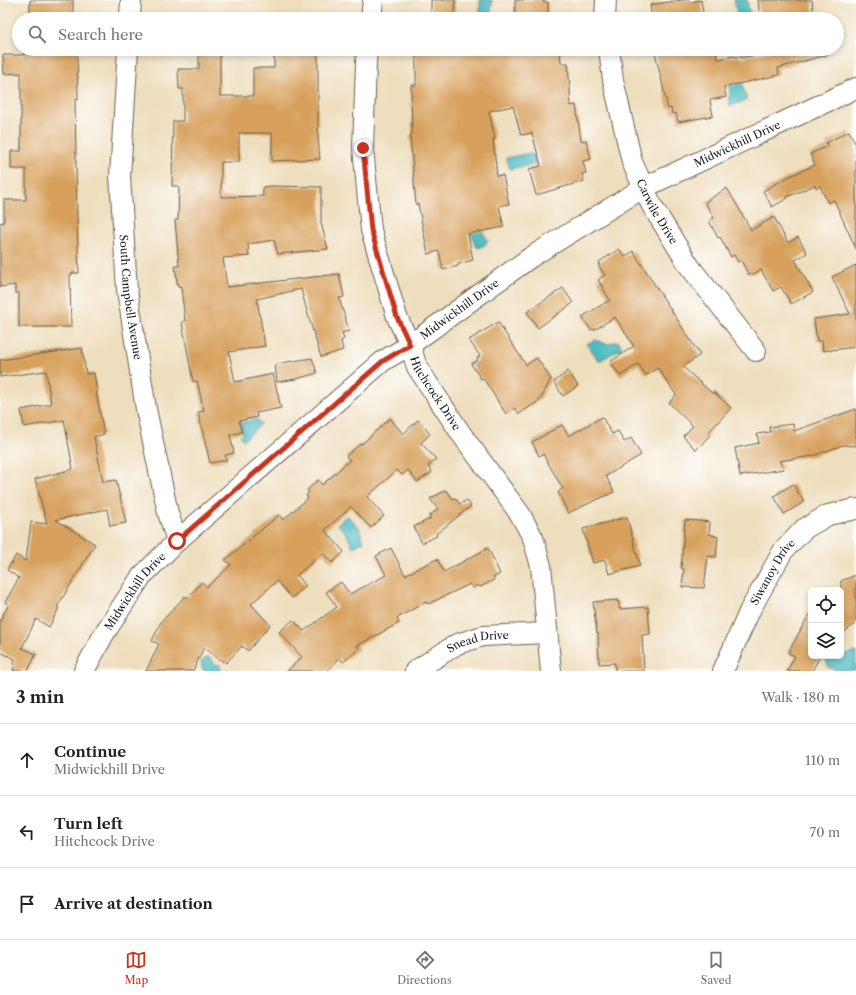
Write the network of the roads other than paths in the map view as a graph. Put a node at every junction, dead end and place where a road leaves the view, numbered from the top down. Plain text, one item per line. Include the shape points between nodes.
1 (132, 0) edge
2 (373, 0) edge
3 (606, 0) edge
4 (131, 12) edge
5 (372, 12) edge
6 (605, 12) edge
7 (128, 56) edge
8 (367, 56) edge
9 (610, 56) edge
10 (856, 88) edge
11 (643, 188) junction
12 (410, 345) junction
13 (756, 351) dead end
14 (856, 509) edge
15 (177, 541) junction
16 (547, 633) junction
17 (84, 671) edge
18 (415, 671) edge
19 (551, 671) edge
20 (723, 671) edge

1 - 4 street
2 - 5 street
3 - 6 street
7 - 15 street, South Campbell Avenue via 120,176 127,290 146,409 168,513
8 - 12 street, Hitchcock Drive via 363,148 371,230 397,317
9 - 11 street, Carwile Drive via 624,132 632,162
10 - 11 street, Midwickhill Drive
11 - 12 street, Midwickhill Drive via 531,257
11 - 13 street, Carwile Drive via 657,216 690,267
12 - 15 street, Midwickhill Drive via 383,361
12 - 16 street, Hitchcock Drive via 417,367 462,435 520,514 532,538 541,566
14 - 20 street, Siwanoy Drive via 828,516 804,529 783,551 750,610
15 - 17 street, Midwickhill Drive via 141,577 104,634
16 - 18 street, Snead Drive via 483,636 457,644
16 - 19 street, Hitchcock Drive

